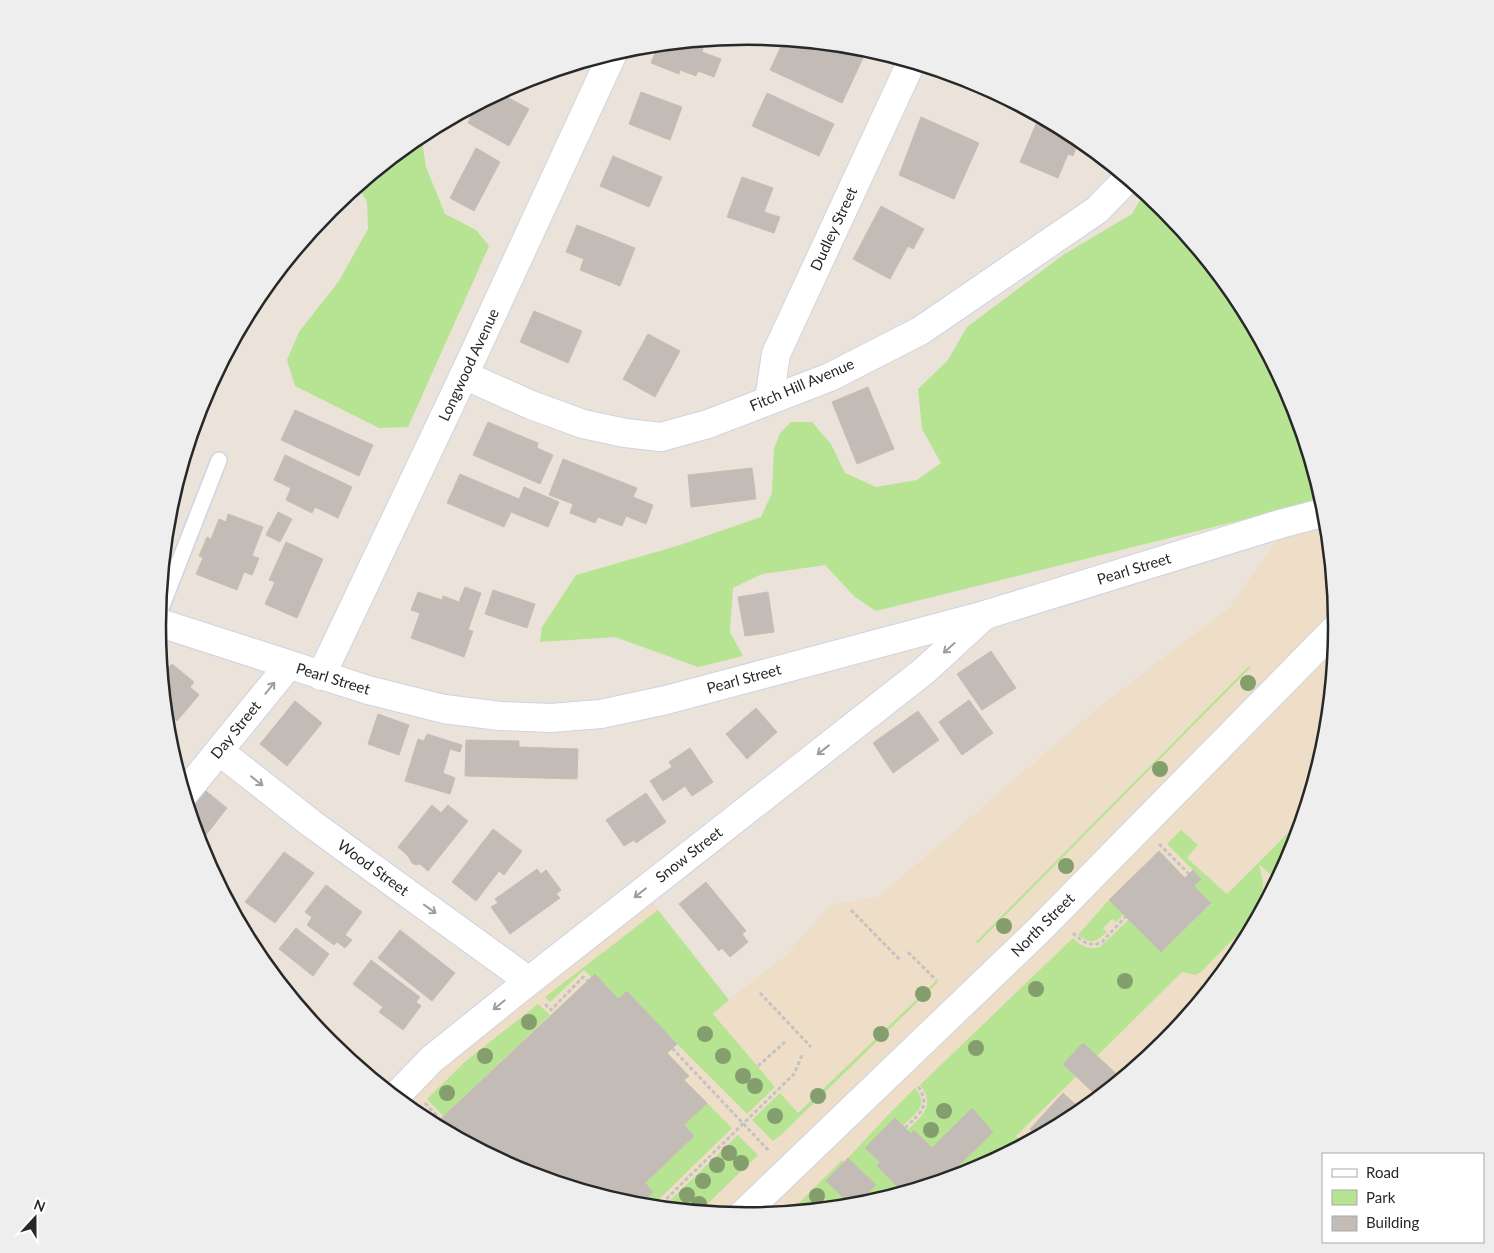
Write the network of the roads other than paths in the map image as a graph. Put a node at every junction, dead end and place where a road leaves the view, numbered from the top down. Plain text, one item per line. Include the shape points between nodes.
1 (609, 62) edge
2 (909, 68) edge
3 (1123, 183) edge
4 (464, 376) junction
5 (770, 400) junction
6 (219, 460) dead end
7 (1317, 515) edge
8 (167, 594) edge
9 (985, 615) junction
10 (165, 625) edge
11 (1328, 636) edge
12 (288, 666) junction
13 (322, 676) junction
14 (219, 751) junction
15 (189, 788) edge
16 (534, 990) junction
17 (408, 1098) edge
18 (749, 1208) edge

1 - 4 street, Longwood Avenue
2 - 5 street, Dudley Street via 776,354
3 - 5 street, Fitch Hill Avenue via 1097,210 920,331 830,377
4 - 5 street, Fitch Hill Avenue via 583,424 624,433 661,436 708,424
4 - 13 street, Longwood Avenue
6 - 8 lane
7 - 9 street, Pearl Street
9 - 13 street, Pearl Street via 666,700 601,714 552,718 468,713 410,702
9 -> 16 street, Snow Street via 924,671
10 - 12 street, Pearl Street
11 - 18 street, North Street via 1040,929
12 - 13 street, Pearl Street
14 -> 12 street, Day Street
14 - 15 street, Day Street
14 -> 16 street, Wood Street
16 -> 17 street, Snow Street via 432,1059

